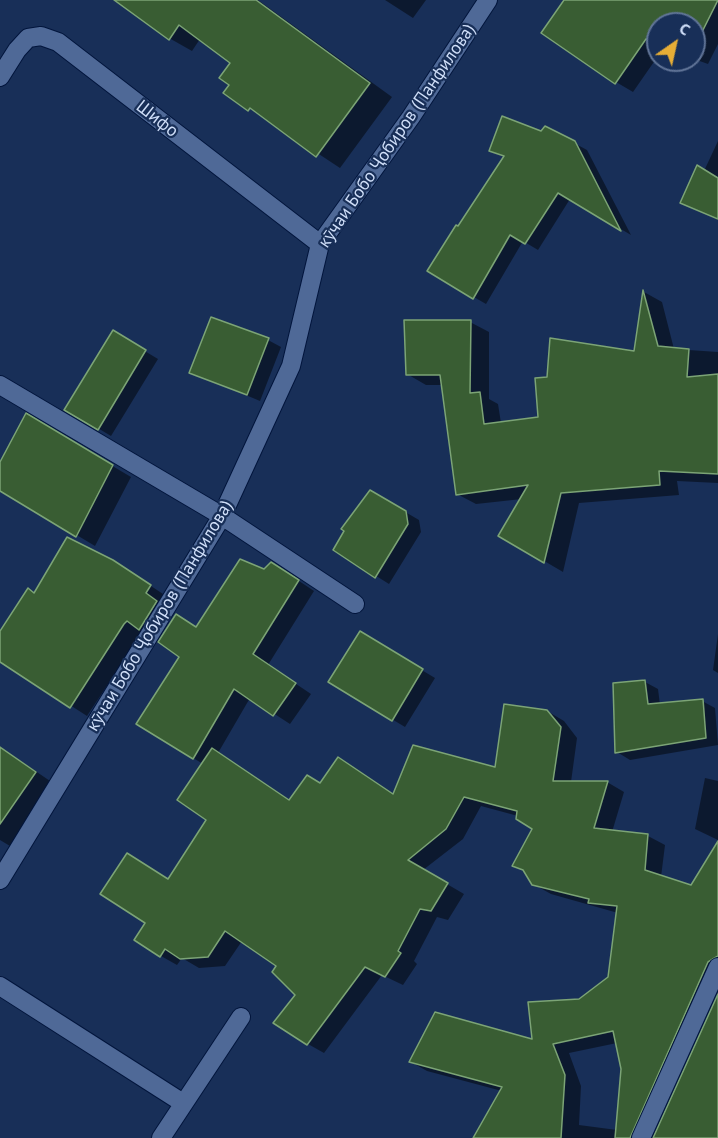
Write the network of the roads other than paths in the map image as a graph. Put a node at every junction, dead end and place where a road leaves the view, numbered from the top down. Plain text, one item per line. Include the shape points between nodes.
1 (489, 0) edge
2 (0, 77) edge
3 (320, 244) junction
4 (0, 385) edge
5 (222, 516) junction
6 (355, 604) dead end
7 (0, 880) edge
8 (718, 967) edge
9 (0, 986) edge
10 (241, 1017) dead end
11 (183, 1102) junction
12 (161, 1138) edge
13 (641, 1138) edge

1 - 3 street, кӯчаи Бобо Ҷобиров (Панфилова)
2 - 3 street, Шифо via 28,38 41,36 58,42
3 - 5 street, кӯчаи Бобо Ҷобиров (Панфилова) via 291,366
4 - 5 street
5 - 6 street
5 - 7 street, кӯчаи Бобо Ҷобиров (Панфилова)
8 - 13 street
9 - 11 street
10 - 11 street
11 - 12 street

